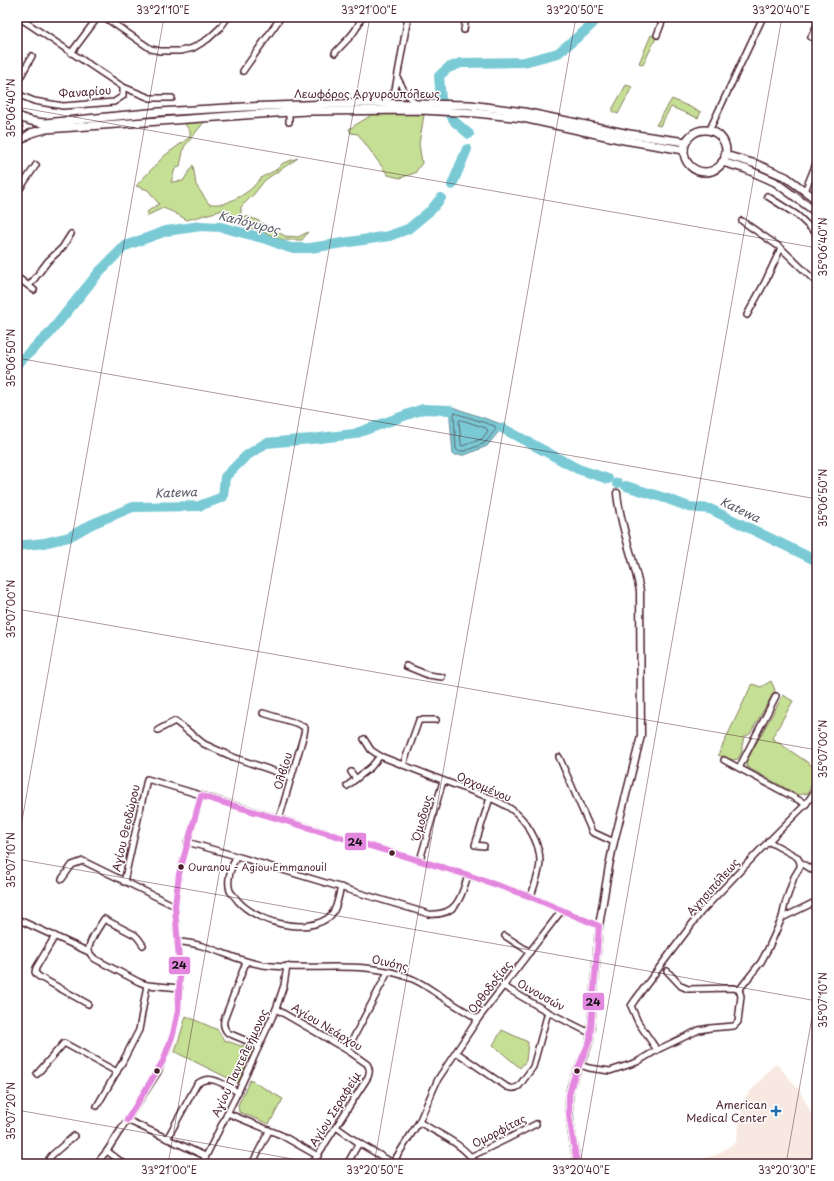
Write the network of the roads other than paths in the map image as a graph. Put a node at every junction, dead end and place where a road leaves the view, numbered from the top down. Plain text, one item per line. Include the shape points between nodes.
1 (18, 17) edge
2 (98, 17) edge
3 (104, 17) edge
4 (228, 17) edge
5 (281, 17) edge
6 (361, 17) edge
7 (408, 17) edge
8 (466, 17) edge
9 (665, 17) edge
10 (761, 18) edge
11 (817, 25) edge
12 (464, 30) dead end
13 (657, 35) dead end
14 (817, 40) edge
15 (71, 53) junction
16 (335, 53) dead end
17 (32, 56) dead end
18 (243, 72) dead end
19 (398, 79) junction
20 (17, 83) edge
21 (123, 86) junction
22 (17, 94) edge
23 (172, 98) dead end
24 (381, 103) junction
25 (416, 103) junction
26 (289, 112) junction
27 (17, 115) edge
28 (17, 119) edge
29 (289, 122) dead end
30 (46, 126) junction
31 (709, 131) junction
32 (17, 143) edge
33 (685, 146) junction
34 (724, 159) junction
35 (817, 161) edge
36 (36, 165) dead end
37 (804, 191) junction
38 (17, 193) edge
39 (767, 196) dead end
40 (817, 200) edge
41 (817, 212) edge
42 (742, 221) dead end
43 (71, 234) dead end
44 (817, 234) edge
45 (781, 248) junction
46 (17, 277) edge
47 (817, 283) edge
48 (747, 315) dead end
49 (617, 493) dead end
50 (406, 666) dead end
51 (442, 677) dead end
52 (776, 696) dead end
53 (263, 713) dead end
54 (436, 720) dead end
55 (158, 730) dead end
56 (364, 739) dead end
57 (380, 756) junction
58 (559, 757) dead end
59 (724, 760) dead end
60 (403, 765) junction
61 (739, 768) junction
62 (351, 772) dead end
63 (291, 777) junction
64 (356, 779) junction
65 (443, 781) junction
66 (348, 786) dead end
67 (817, 788) edge
68 (201, 796) junction
69 (490, 798) junction
70 (806, 804) junction
71 (279, 819) junction
72 (768, 841) junction
73 (187, 842) junction
74 (614, 842) junction
75 (484, 846) dead end
76 (236, 856) junction
77 (420, 860) junction
78 (800, 862) junction
79 (817, 873) edge
80 (468, 875) junction
81 (62, 879) dead end
82 (124, 882) junction
83 (341, 887) junction
84 (531, 896) junction
85 (817, 901) edge
86 (175, 906) junction
87 (562, 910) junction
88 (782, 918) junction
89 (17, 919) edge
90 (599, 926) junction
91 (55, 936) junction
92 (505, 936) dead end
93 (179, 942) junction
94 (143, 945) dead end
95 (90, 952) junction
96 (530, 952) junction
97 (246, 962) junction
98 (287, 966) junction
99 (668, 971) dead end
100 (388, 972) junction
101 (146, 985) junction
102 (504, 986) junction
103 (180, 988) junction
104 (739, 990) junction
105 (88, 1004) dead end
106 (276, 1009) junction
107 (548, 1012) junction
108 (478, 1019) junction
109 (590, 1033) junction
110 (259, 1046) junction
111 (347, 1050) junction
112 (657, 1050) junction
113 (456, 1052) junction
114 (367, 1064) joint
115 (580, 1065) junction
116 (117, 1072) junction
117 (36, 1074) dead end
118 (238, 1092) junction
119 (97, 1106) dead end
120 (227, 1113) junction
121 (127, 1120) junction
122 (419, 1122) junction
123 (536, 1124) dead end
124 (336, 1127) junction
125 (269, 1131) junction
126 (74, 1136) dead end
127 (167, 1140) junction
128 (359, 1143) junction
129 (107, 1151) junction
130 (205, 1156) junction
131 (318, 1156) junction
132 (472, 1156) junction
133 (392, 1163) edge
134 (48, 1164) edge
135 (96, 1164) edge
136 (124, 1164) edge
137 (202, 1164) edge
138 (252, 1164) edge
139 (312, 1164) edge
140 (346, 1164) edge
141 (476, 1164) edge
142 (577, 1164) edge

1 - 15 street
2 - 15 street
3 - 4 street via 151,49 160,51 193,48 208,39
5 - 18 street
6 - 16 street via 356,30
7 - 19 street
8 - 12 street
9 - 13 street
10 - 31 street
11 - 14 street via 811,37
15 - 21 street
17 - 20 street
19 - 24 street via 395,90
19 - 25 street via 406,94
21 - 22 street, Φαναρίου via 123,96 114,102 63,106 34,101
21 - 23 street via 150,98
24 - 25 main road, Λεωφόρος Αργυρουπόλεως
24 - 30 main road, Λεωφόρος Αργυρουπόλεως via 159,112
25 - 33 main road, Λεωφόρος Αργυρουπόλεως via 470,105 524,112
26 - 29 street
26 - 30 main road, Λεωφόρος Αργυρουπόλεως
26 - 33 main road, Λεωφόρος Αργυρουπόλεως via 421,110 476,113 522,118 624,140
27 - 30 main road
28 - 32 main road via 20,132
30 - 32 main road
31 - 33 main road via 694,133
31 - 34 main road via 722,138 726,150
33 - 34 main road via 688,162 699,170 712,170
34 - 37 main road via 756,164 786,177
34 - 41 main road via 775,182
35 - 37 street
36 - 38 street
37 - 40 main road
39 - 44 street via 797,215
42 - 45 street
43 - 46 street via 62,248 48,260 32,288
45 - 47 street
45 - 48 street
49 - 74 street via 620,515 640,591 642,726
50 - 51 street via 428,675
52 - 61 street
53 - 63 street, Ολβίου via 305,728
54 - 60 street via 419,720
55 - 63 street via 174,721 204,744
56 - 57 street, Ορχομένου via 371,750
57 - 60 street, Ορχομένου
57 - 64 street
58 - 74 street via 592,832
59 - 61 street
60 - 65 street, Ορχομένου
61 - 70 street
62 - 64 street
63 - 71 street, Ολβίου
64 - 66 street
65 - 69 street, Ορχομένου
65 - 77 street, Όμοδους
67 - 70 street, Αγησιπόλεως
68 - 71 street
68 - 73 street
68 - 82 street, Αγίου Θεοδώρου via 147,779
69 - 75 street via 476,845
69 - 84 street, Ορχομένου via 512,809 534,836 540,860
70 - 72 street, Αγησιπόλεως
71 - 77 street
72 - 78 street
72 - 112 street, Αγησιπόλεως via 701,912 631,1006 638,1022
73 - 76 street
73 - 86 street
74 - 90 street
76 - 83 street
76 - 83 street via 228,879 230,892 243,906 262,918 283,925 316,924 329,917 335,909
77 - 80 street
78 - 79 street
78 - 88 street
80 - 83 street via 458,903 441,914 429,914
80 - 84 street
81 - 82 street via 72,865 83,861
82 - 86 street
84 - 87 street
85 - 88 street
86 - 93 street
87 - 90 street
87 - 96 street, Ορθοδοξίας
88 - 104 street via 761,962
89 - 91 street
90 - 109 street
91 - 95 street
91 - 105 street via 35,972
92 - 96 street
93 - 97 street, Οινόης via 196,944
93 - 103 street
94 - 95 street via 135,935 104,919 91,942
95 - 101 street via 95,959
96 - 102 street, Ορθοδοξίας
97 - 98 street, Οινόης
97 - 110 street via 224,1024 228,1033
98 - 100 street, Οινόης via 353,967
98 - 106 street, Αγίου Παντελεήμονος
99 - 104 street via 681,986 688,989
100 - 108 street, Οινόης via 419,982
100 - 111 street
101 - 103 street
101 - 116 street via 139,1030
102 - 107 street, Οινουσών
102 - 108 street, Ορθοδοξίας
103 - 121 street via 178,1014 168,1049 158,1072
104 - 112 street via 742,996 738,1022 734,1026 699,1030
106 - 110 street, Αγίου Παντελεήμονος
106 - 111 street, Αγίου Νεάρχου
107 - 109 street, Οινουσών
107 - 113 street via 533,1067 516,1088 511,1089
108 - 113 street, Ορθοδοξίας
109 - 115 street via 587,1050
110 - 118 street, Αγίου Παντελεήμονος
111 - 114 street, Αγίου Νεάρχου
112 - 115 street via 637,1062 610,1071
113 - 122 street, Ορθοδοξίας via 438,1079
114 - 124 street, Αγίου Σεραφείμ via 370,1070 368,1077
115 - 142 street via 569,1100
116 - 117 street via 64,1043
116 - 119 street
118 - 120 street, Αγίου Παντελεήμονος
118 - 127 street via 216,1080 201,1081
120 - 125 street
120 - 130 street, Αγίου Παντελεήμονος
121 - 127 street
121 - 129 street
122 - 132 street, Ομορφίτας
122 - 133 street, Ορθοδοξίας
123 - 132 street, Ομορφίτας
124 - 128 street
124 - 131 street, Αγίου Σεραφείμ
125 - 131 street
125 - 138 street
126 - 134 street via 52,1155
127 - 130 street
128 - 133 street
128 - 140 street
129 - 135 street
129 - 136 street
130 - 137 street, Αγίου Παντελεήμονος
131 - 139 street, Αγίου Σεραφείμ
132 - 141 street, Ομορφίτας

